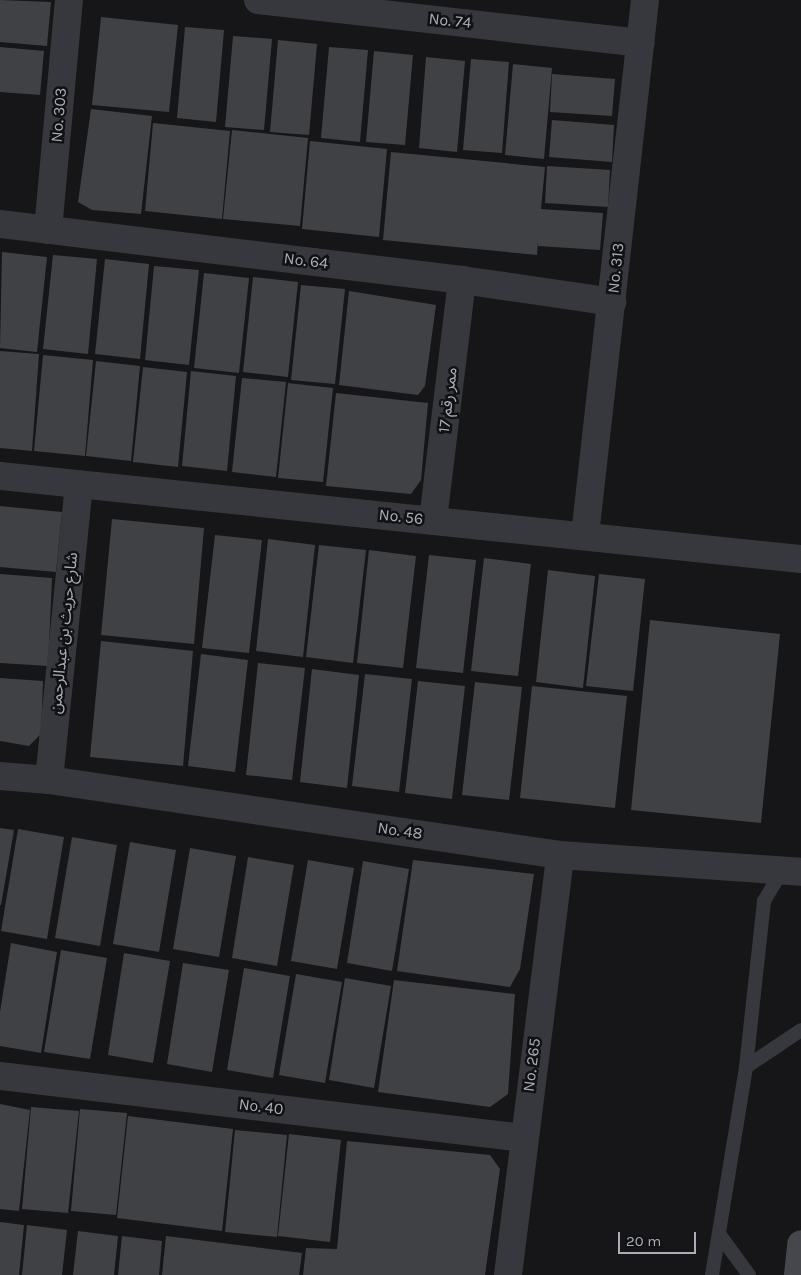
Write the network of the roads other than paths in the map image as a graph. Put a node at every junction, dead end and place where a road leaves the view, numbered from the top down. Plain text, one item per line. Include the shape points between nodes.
1 (69, 0) edge
2 (258, 0) edge
3 (645, 0) edge
4 (642, 43) junction
5 (0, 224) edge
6 (48, 230) junction
7 (462, 280) junction
8 (612, 302) junction
9 (0, 476) edge
10 (79, 486) junction
11 (434, 520) junction
12 (585, 535) junction
13 (801, 559) edge
14 (0, 776) edge
15 (50, 780) junction
16 (560, 855) junction
17 (792, 872) edge
18 (801, 1030) edge
19 (746, 1067) junction
20 (0, 1076) edge
21 (523, 1138) junction
22 (719, 1234) junction
23 (801, 1244) edge
24 (508, 1275) edge
25 (712, 1275) edge
26 (749, 1275) edge
27 (798, 1275) edge

1 - 6 street, No. 303
2 - 4 street, No. 74
3 - 4 street, No. 313
4 - 8 street, No. 313
5 - 6 street, No. 64
6 - 7 street, No. 64
7 - 8 street, No. 64
7 - 11 street, ممر رقم 17
8 - 12 street, No. 313
9 - 10 street, No. 56
10 - 11 street, No. 56
10 - 15 street, شارع حريث بن عبدالرحمن
11 - 12 street, No. 56
12 - 13 street, No. 56
14 - 15 street, No. 48
15 - 16 street, No. 48
16 - 17 street, No. 48
16 - 21 street, No. 265
17 - 19 lane via 764,901
18 - 19 lane
19 - 22 lane
20 - 21 street, No. 40
21 - 24 street, No. 265
22 - 25 lane
22 - 26 lane
23 - 27 main road

